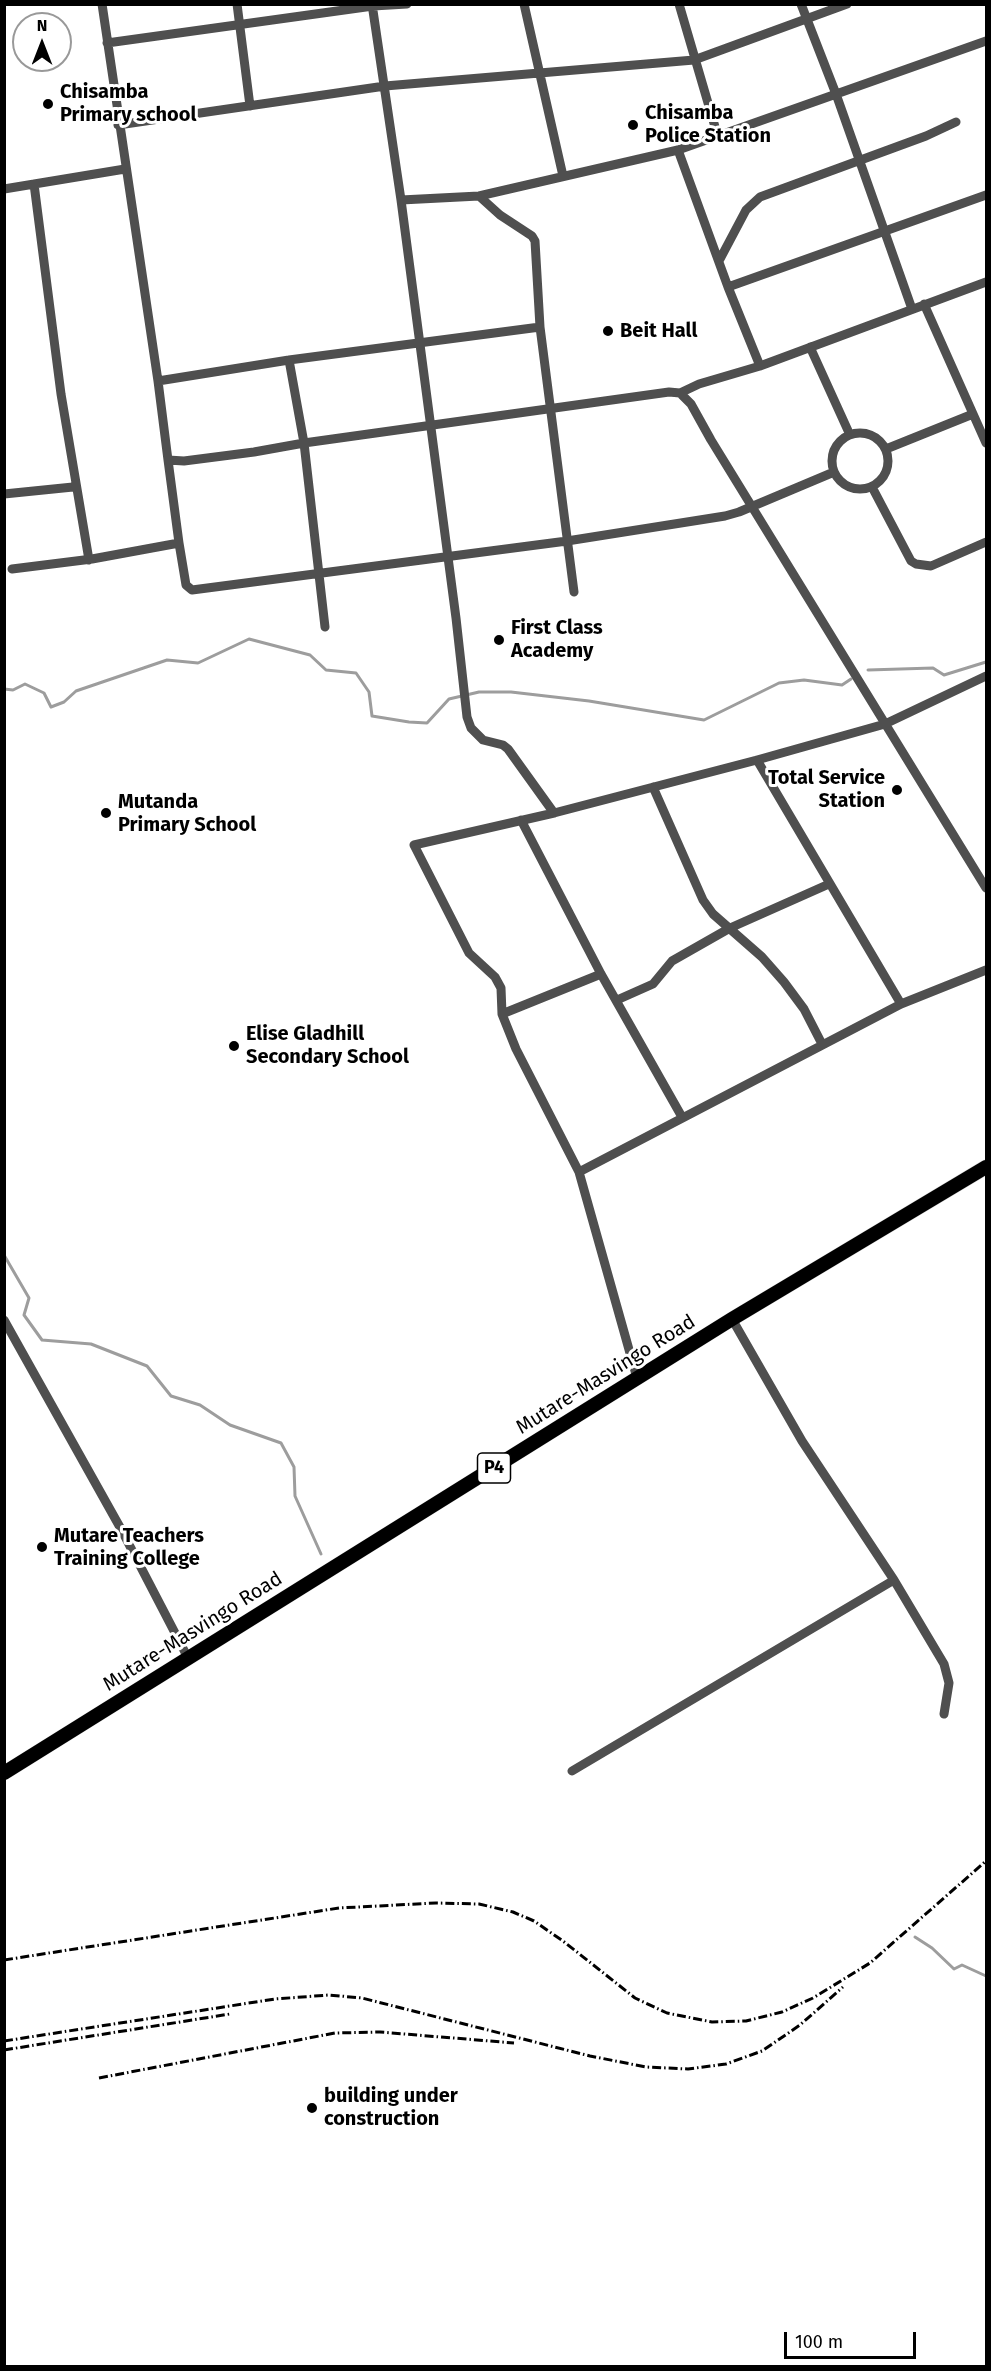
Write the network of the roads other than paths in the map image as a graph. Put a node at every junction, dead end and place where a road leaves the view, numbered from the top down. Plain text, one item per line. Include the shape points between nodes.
1 (102, 4) edge
2 (237, 4) edge
3 (407, 4) edge
4 (524, 4) edge
5 (679, 4) edge
6 (801, 4) edge
7 (847, 4) edge
8 (373, 5) edge
9 (807, 19) junction
10 (239, 25) junction
11 (987, 41) edge
12 (107, 43) junction
13 (694, 60) junction
14 (540, 75) junction
15 (385, 86) junction
16 (836, 94) junction
17 (250, 106) junction
18 (956, 122) dead end
19 (118, 125) junction
20 (718, 137) junction
21 (678, 150) junction
22 (859, 161) junction
23 (125, 169) junction
24 (563, 176) junction
25 (34, 184) junction
26 (4, 189) edge
27 (987, 195) edge
28 (479, 196) junction
29 (401, 200) junction
30 (885, 231) junction
31 (718, 261) junction
32 (987, 282) edge
33 (728, 287) junction
34 (924, 304) junction
35 (912, 309) junction
36 (540, 327) junction
37 (419, 343) junction
38 (810, 347) junction
39 (289, 360) junction
40 (760, 366) junction
41 (158, 381) junction
42 (680, 393) junction
43 (552, 409) junction
44 (973, 414) junction
45 (431, 426) junction
46 (850, 435) junction
47 (304, 442) junction
48 (987, 443) edge
49 (886, 449) junction
50 (168, 460) junction
51 (834, 472) junction
52 (76, 484) junction
53 (873, 487) junction
54 (4, 494) edge
55 (752, 506) junction
56 (567, 541) junction
57 (987, 542) edge
58 (179, 543) junction
59 (447, 555) junction
60 (89, 560) junction
61 (12, 569) dead end
62 (319, 572) junction
63 (574, 592) dead end
64 (325, 627) dead end
65 (987, 676) edge
66 (885, 724) junction
67 (757, 760) junction
68 (653, 788) junction
69 (555, 813) junction
70 (521, 820) junction
71 (829, 884) junction
72 (987, 888) edge
73 (730, 928) junction
74 (987, 970) edge
75 (601, 974) junction
76 (617, 1000) junction
77 (901, 1004) junction
78 (502, 1014) junction
79 (822, 1044) junction
80 (682, 1117) junction
81 (987, 1167) edge
82 (579, 1172) junction
83 (732, 1319) junction
84 (4, 1320) edge
85 (637, 1378) junction
86 (894, 1580) junction
87 (188, 1658) junction
88 (944, 1714) dead end
89 (572, 1771) dead end
90 (4, 1773) edge

1 - 12 street
2 - 10 street
3 - 8 street
4 - 14 street
5 - 13 street
6 - 9 street
7 - 9 street
8 - 10 street
8 - 15 street
9 - 13 street
9 - 16 street
10 - 12 street
10 - 17 street
11 - 16 street
12 - 19 street
13 - 14 street
13 - 20 street
14 - 15 street
14 - 24 street
15 - 17 street
15 - 29 street
16 - 20 street
16 - 22 street
17 - 19 street
18 - 22 street
19 - 23 street
20 - 21 street
21 - 24 street
21 - 31 street
22 - 30 street
22 - 31 street via 752,202
23 - 25 street
23 - 41 street
24 - 28 street
25 - 26 street
25 - 52 street
27 - 30 street
28 - 29 street
28 - 36 street via 535,241
29 - 37 street
30 - 33 street
30 - 35 street
31 - 33 street
32 - 34 street
33 - 40 street
34 - 35 street
34 - 44 street
35 - 38 street
36 - 37 street
36 - 43 street
37 - 39 street
37 - 45 street
38 - 40 street
38 - 46 street
39 - 41 street
39 - 47 street
40 - 42 street
41 - 50 street
42 - 43 street
42 - 55 street via 691,404
43 - 45 street
43 - 56 street
44 - 48 street
44 - 49 street
45 - 47 street
45 - 59 street
46 - 49 street via 874,436
46 - 51 street via 833,453
47 - 50 street via 230,455
47 - 62 street
49 - 53 street via 888,468 884,478
50 - 58 street
51 - 53 street via 850,487
51 - 55 street
52 - 54 street
52 - 60 street
53 - 57 street via 916,564 932,566
55 - 56 street via 725,516
55 - 66 street
56 - 59 street
56 - 63 street
58 - 60 street
58 - 62 street via 186,585 192,590
59 - 62 street
59 - 69 street via 471,729 483,740 508,749
60 - 61 street
62 - 64 street
65 - 66 street
66 - 67 street
66 - 72 street
67 - 68 street
67 - 71 street
68 - 69 street
68 - 73 street via 703,900
69 - 70 street
70 - 75 street
70 - 78 street via 414,844 469,953 501,988
71 - 73 street
71 - 77 street
73 - 76 street via 672,961 653,984
73 - 79 street via 784,982
74 - 77 street
75 - 76 street
75 - 78 street
76 - 80 street
77 - 79 street
78 - 82 street
79 - 80 street
80 - 82 street
81 - 83 highway, Mutare-Masvingo Road / P4
82 - 85 street
83 - 85 highway, Mutare-Masvingo Road / P4
83 - 86 street via 802,1441
84 - 87 street
85 - 87 highway, Mutare-Masvingo Road / P4
86 - 88 street via 944,1664 949,1683
86 - 89 street
87 - 90 highway, Mutare-Masvingo Road / P4

